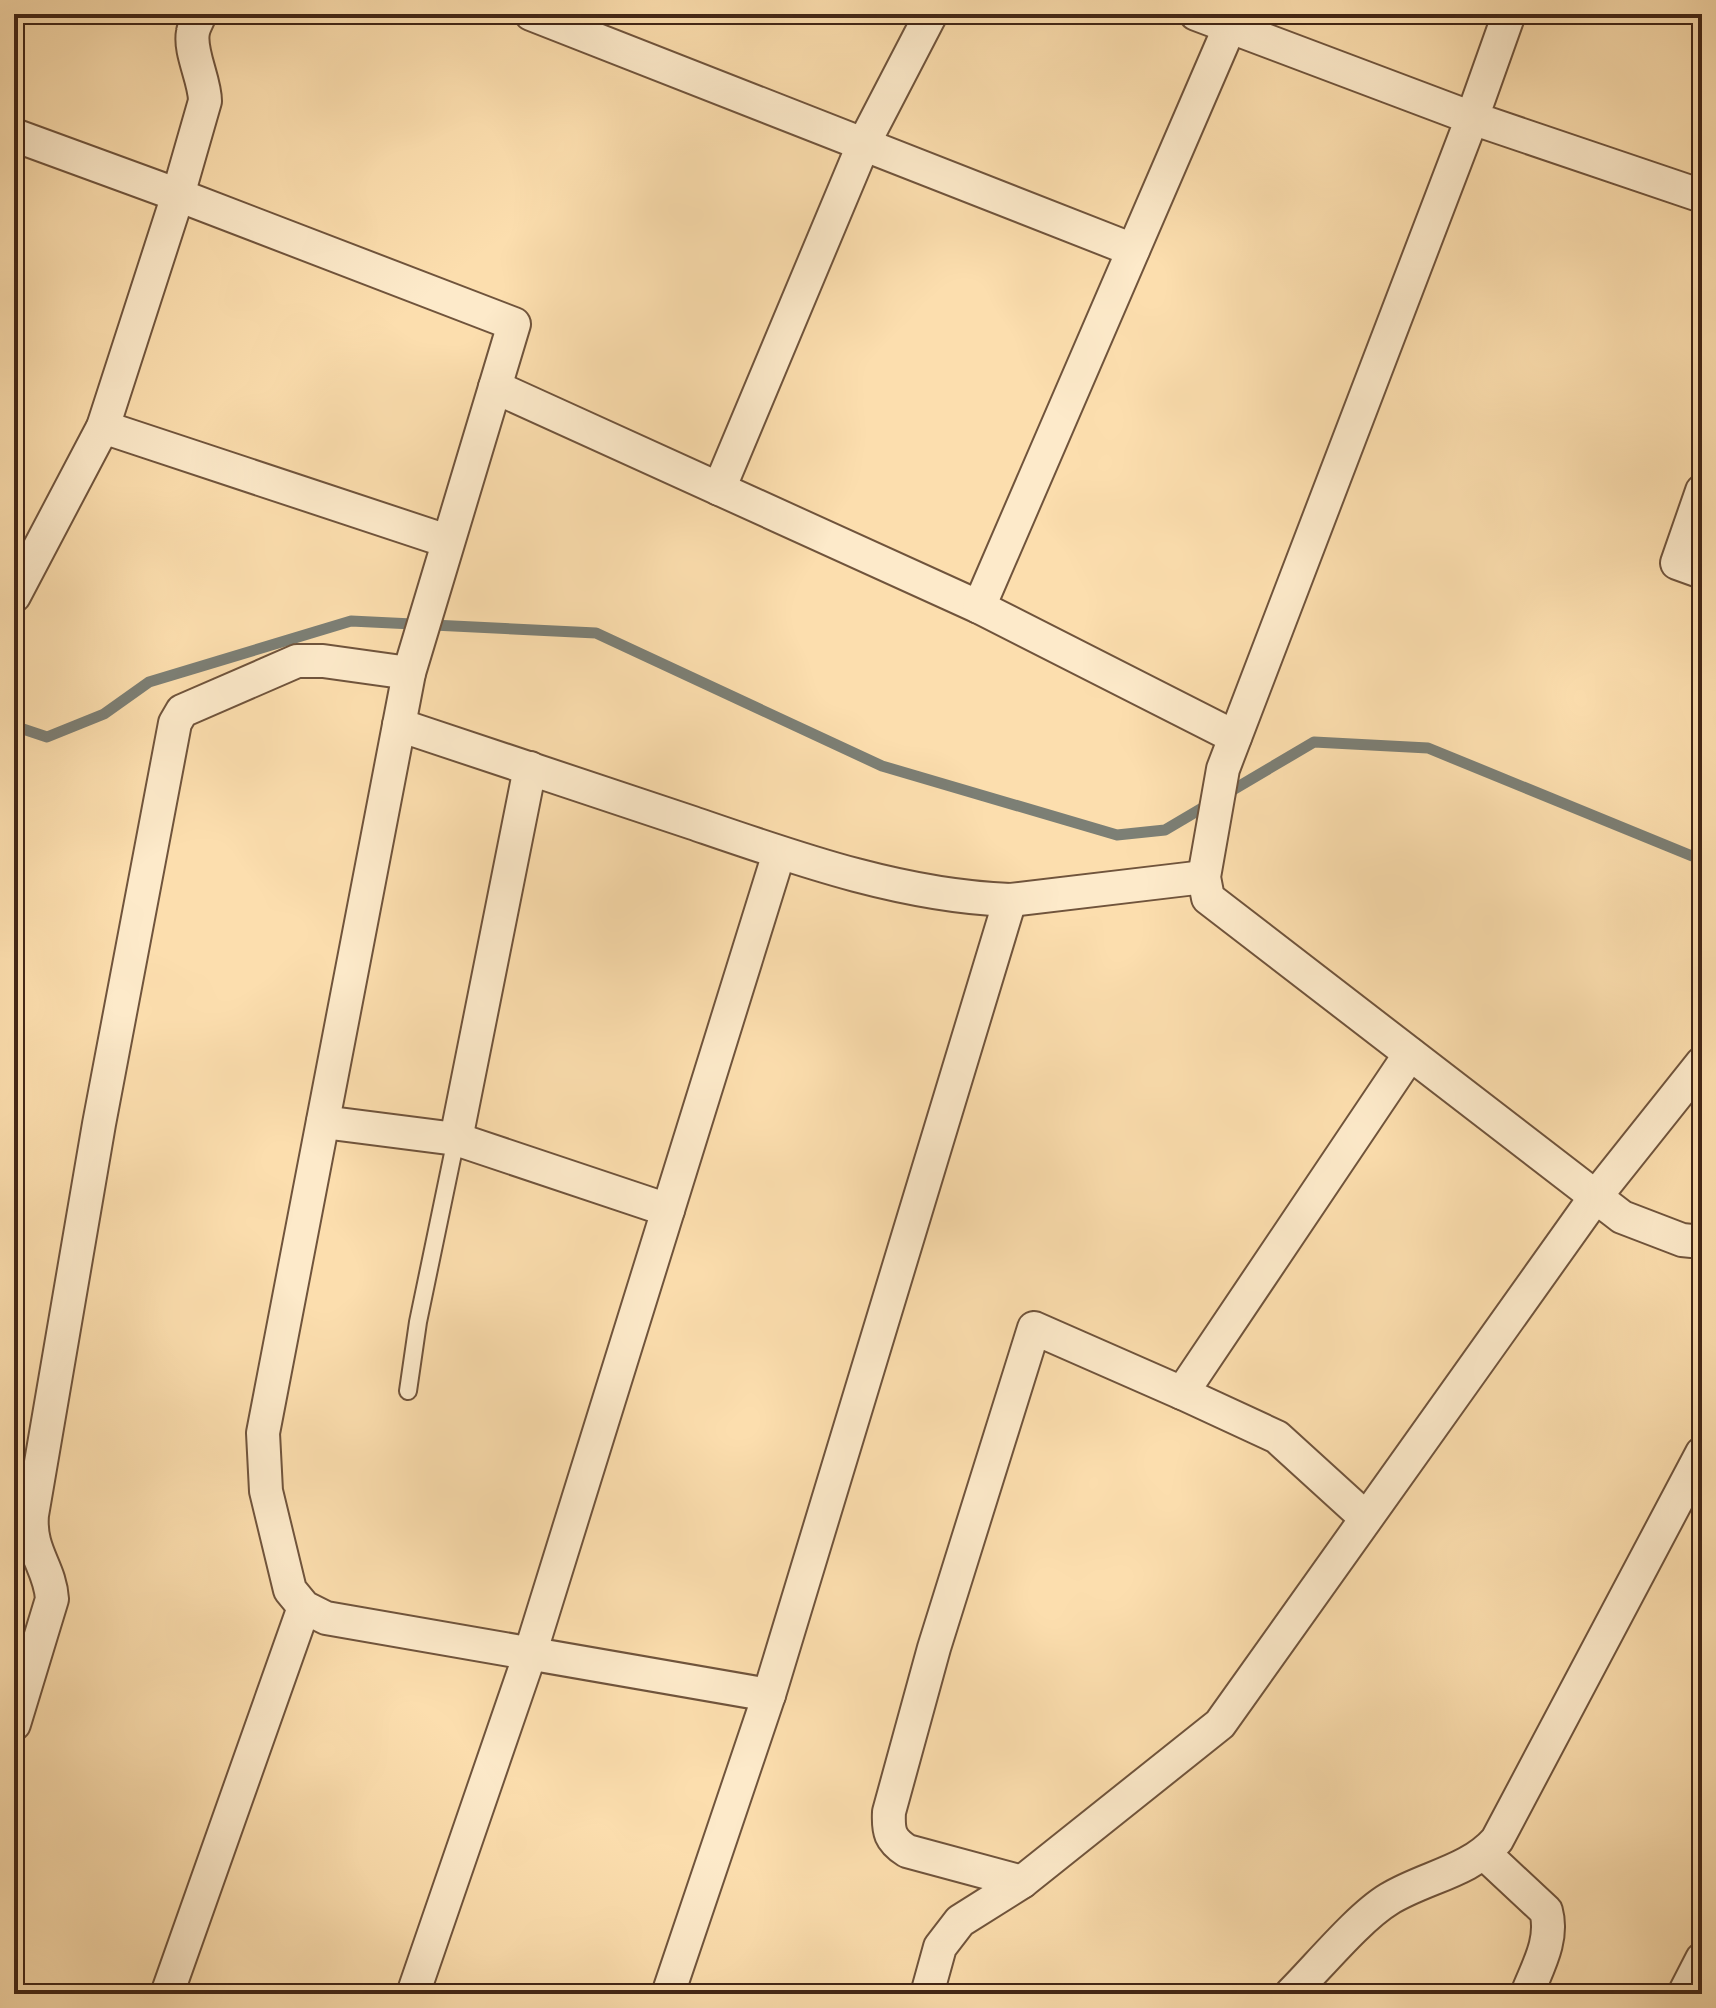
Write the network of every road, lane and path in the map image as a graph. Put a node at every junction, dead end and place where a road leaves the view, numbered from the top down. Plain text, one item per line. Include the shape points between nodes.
1 (200, 14) edge
2 (931, 14) edge
3 (1196, 14) edge
4 (1509, 14) edge
5 (551, 18) edge
6 (1230, 26) junction
7 (1472, 118) junction
8 (14, 135) edge
9 (864, 143) junction
10 (178, 195) junction
11 (1702, 196) edge
12 (1133, 250) junction
13 (495, 387) junction
14 (103, 427) junction
15 (719, 489) junction
16 (1702, 491) edge
17 (447, 541) junction
18 (1702, 572) edge
19 (14, 596) edge
20 (979, 607) junction
21 (410, 667) junction
22 (399, 725) junction
23 (1235, 737) junction
24 (530, 768) junction
25 (779, 853) junction
26 (1204, 877) junction
27 (1010, 900) junction
28 (1410, 1054) junction
29 (1702, 1063) edge
30 (323, 1122) junction
31 (456, 1139) junction
32 (1596, 1196) junction
33 (668, 1210) junction
34 (1702, 1242) edge
35 (408, 1391) dead end
36 (1182, 1393) junction
37 (1702, 1453) edge
38 (1366, 1518) junction
39 (304, 1607) junction
40 (530, 1654) junction
41 (769, 1695) junction
42 (14, 1724) edge
43 (1485, 1854) junction
44 (1022, 1882) junction
45 (1702, 1959) edge
46 (167, 1994) edge
47 (413, 1994) edge
48 (668, 1994) edge
49 (927, 1994) edge
50 (1291, 1994) edge
51 (1527, 1994) edge
52 (1684, 1994) edge

1 - 10 street via 192,33 205,101
2 - 9 street
3 - 6 street
4 - 7 street
5 - 9 street
6 - 7 street
6 - 12 street
7 - 11 street
7 - 23 street
8 - 10 street
9 - 12 street
9 - 15 street
10 - 13 street via 514,324
10 - 14 street
12 - 20 street
13 - 15 street
13 - 17 street
14 - 17 street
14 - 19 street
15 - 20 street
16 - 18 street via 1677,563
17 - 21 street
20 - 23 street
21 - 22 street
21 - 42 street via 297,661 182,711 175,723 32,1515 34,1549 52,1599
22 - 24 street
22 - 30 street
23 - 26 street via 1223,769
24 - 25 street
24 - 31 street
25 - 27 street via 875,880
25 - 33 street
26 - 27 street
26 - 28 street via 1208,898
27 - 41 street
28 - 32 street
28 - 36 street
29 - 32 street
30 - 31 street
30 - 39 street via 263,1433 266,1491 290,1590
31 - 33 street
31 - 35 lane
32 - 34 street via 1622,1217 1682,1240
32 - 38 street
33 - 40 street
36 - 38 street via 1277,1437
36 - 44 street via 1034,1328 934,1648 888,1831 907,1851
37 - 43 street
38 - 44 street via 1220,1724
39 - 40 street via 326,1618
39 - 46 street
40 - 41 street
40 - 47 street
41 - 48 street
43 - 50 street via 1386,1900
43 - 51 street via 1546,1911 1547,1942
44 - 49 street via 960,1921 940,1947
45 - 52 street

